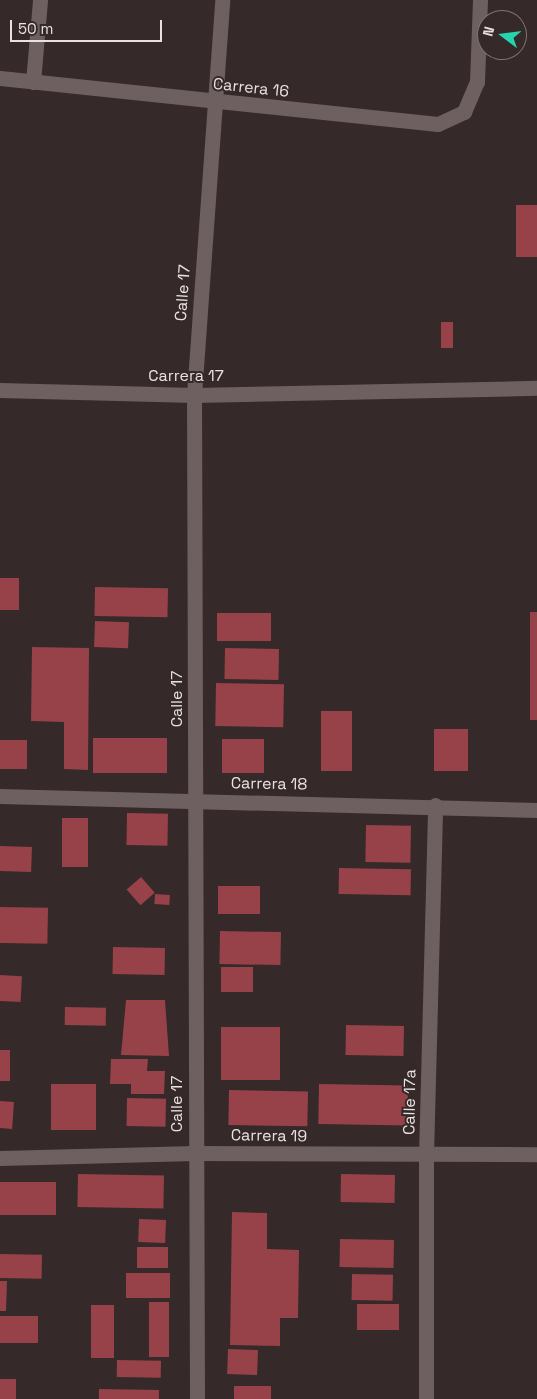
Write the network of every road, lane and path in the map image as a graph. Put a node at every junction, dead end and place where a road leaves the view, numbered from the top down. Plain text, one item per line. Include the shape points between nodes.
1 (40, 0) edge
2 (222, 0) edge
3 (480, 0) edge
4 (0, 78) edge
5 (33, 82) junction
6 (214, 102) junction
7 (537, 388) edge
8 (0, 390) edge
9 (194, 394) junction
10 (0, 796) edge
11 (194, 800) junction
12 (435, 805) junction
13 (537, 810) edge
14 (194, 1153) junction
15 (537, 1154) edge
16 (426, 1156) junction
17 (0, 1158) edge
18 (197, 1399) edge
19 (426, 1399) edge

1 - 5 street
2 - 6 street, Calle 17
3 - 6 street, Carrera 16 via 478,82 464,112 438,124
4 - 5 street, Carrera 16
5 - 6 street, Carrera 16
6 - 9 street, Calle 17
7 - 9 street, Carrera 17
8 - 9 street, Carrera 17
9 - 11 street, Calle 17
10 - 11 street, Carrera 18
11 - 12 street, Carrera 18
11 - 14 street, Calle 17
12 - 13 street, Carrera 18
12 - 16 street, Calle 17a
14 - 16 street, Carrera 19
14 - 17 street, Carrera 19
14 - 18 street, Calle 17
15 - 16 street, Carrera 19
16 - 19 street, Calle 17a

